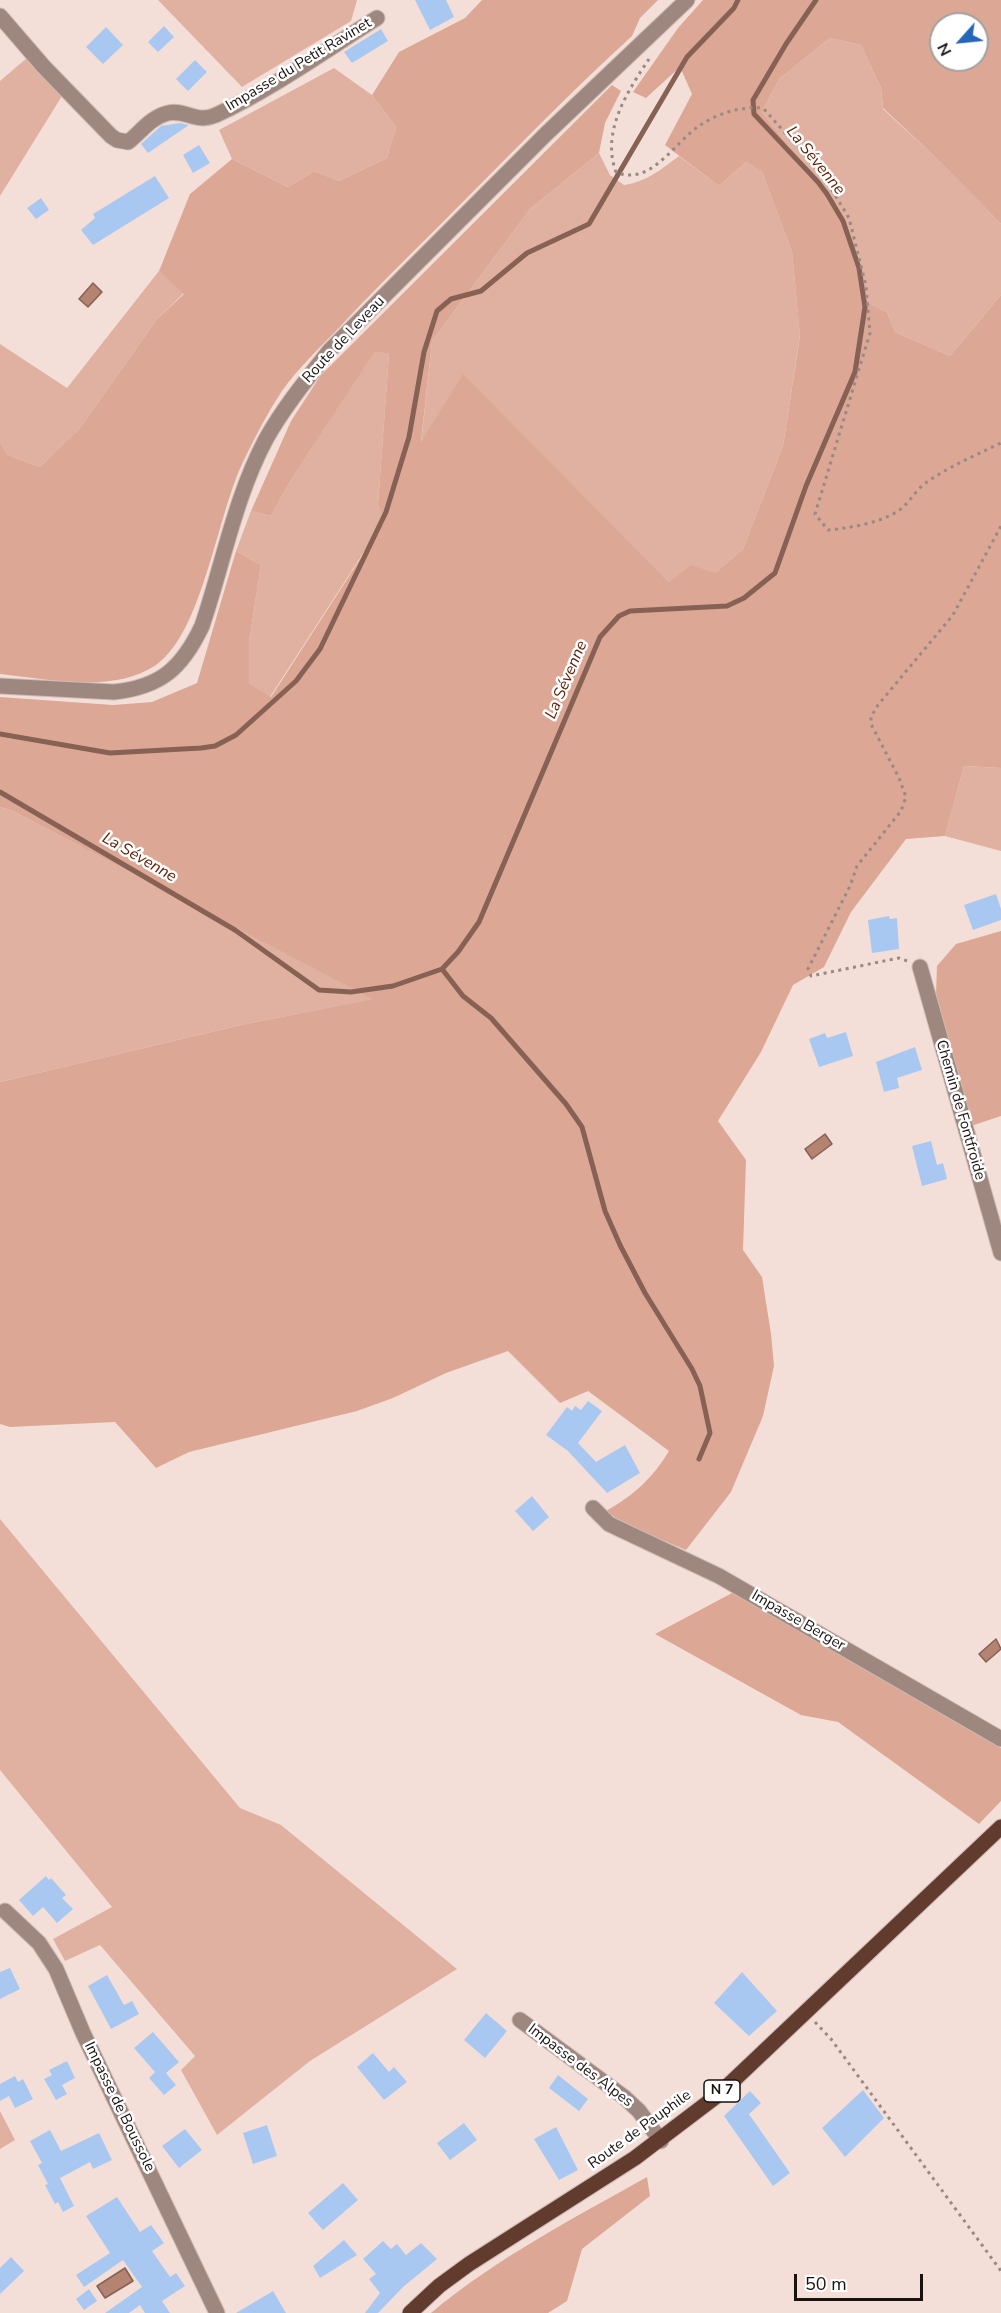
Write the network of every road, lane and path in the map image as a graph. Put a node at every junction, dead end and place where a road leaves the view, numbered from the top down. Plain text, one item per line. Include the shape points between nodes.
1 (687, 0) edge
2 (0, 16) edge
3 (377, 18) dead end
4 (650, 59) dead end
5 (1001, 443) edge
6 (1001, 526) edge
7 (0, 686) edge
8 (920, 967) joint
9 (1001, 1253) edge
10 (593, 1508) dead end
11 (1001, 1739) edge
12 (1001, 1827) edge
13 (6, 1911) dead end
14 (806, 2012) junction
15 (520, 2020) dead end
16 (661, 2141) junction
17 (1001, 2271) edge
18 (217, 2313) edge
19 (410, 2313) edge

1 - 7 street, Route de Leveau via 546,134 330,350 303,383 265,442 246,485 202,626 183,659 151,685 132,690
2 - 3 street, Impasse du Petit Ravinet via 111,136 128,142 152,120 169,113 202,120 214,116
4 - 5 path via 625,97 614,124 611,159 615,172 626,177 650,168 698,127 730,111 757,106 764,109 824,177 849,218 866,286 870,333 815,514 828,530 854,528 897,512 940,473
6 - 8 path via 953,615 871,717 906,797 901,811 857,866 808,969 811,976 899,958
8 - 9 street, Chemin de Fontfroide
10 - 11 street, Impasse Berger via 609,1524 719,1576
12 - 14 main road, Route de Pauphile / N 7
13 - 18 street, Impasse de Boussole via 39,1943 56,1969
14 - 16 main road, Route de Pauphile / N 7 via 718,2095
14 - 17 path via 831,2038
15 - 16 street, Impasse des Alpes via 624,2097
16 - 19 main road, Route de Pauphile / N 7 via 469,2264

